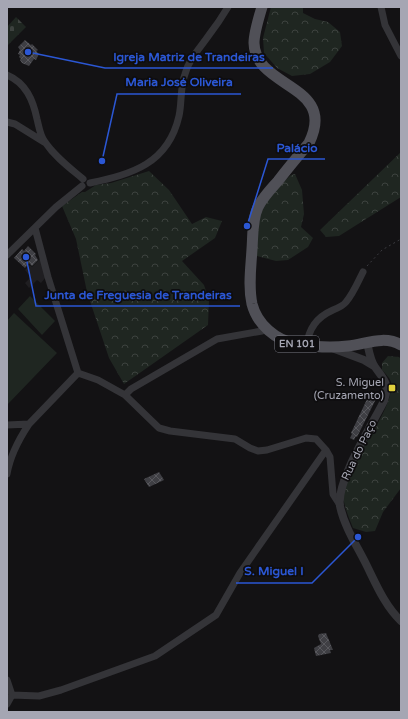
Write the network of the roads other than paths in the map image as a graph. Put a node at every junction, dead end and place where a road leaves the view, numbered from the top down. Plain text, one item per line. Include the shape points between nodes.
1 (228, 7) edge
2 (262, 7) edge
3 (381, 7) edge
4 (401, 56) edge
5 (7, 75) edge
6 (7, 122) edge
7 (45, 142) junction
8 (82, 183) junction
9 (35, 228) junction
10 (7, 254) edge
11 (363, 272) road end
12 (267, 329) junction
13 (364, 343) junction
14 (401, 345) edge
15 (307, 346) junction
16 (332, 348) junction
17 (364, 360) junction
18 (374, 366) junction
19 (78, 373) junction
20 (125, 395) junction
21 (29, 424) junction
22 (7, 425) edge
23 (326, 450) junction
24 (7, 474) edge
25 (340, 506) junction
26 (401, 621) edge
27 (7, 680) edge
28 (12, 695) junction
29 (7, 704) edge

1 - 8 street via 189,64 184,75 179,116 174,131 154,160 142,168 90,183 87,187
2 - 12 main road, EN 101 via 254,43 260,64 300,92 309,102 314,115 313,135 309,143 265,196 254,221 250,288 252,304 258,318
3 - 4 street via 385,25
5 - 7 street via 22,85 29,94
6 - 7 street
7 - 8 street
8 - 9 street
9 - 10 street
9 - 19 street
11 - 15 street via 346,302 315,323 309,333
12 - 15 main road, EN 101 via 283,340
12 - 20 street via 217,339 131,389
13 - 14 main road, EN 101 via 388,340
13 - 16 main road, EN 101
13 - 17 street
13 - 18 street, Rua do Paço
15 - 16 main road, EN 101
16 - 17 street
17 - 18 street
18 - 25 street, Rua do Paço via 386,382 387,392 344,476
19 - 20 street via 98,380
19 - 21 street
20 - 23 street via 159,428 235,439 258,451 306,438 316,439
21 - 22 street
21 - 24 street via 18,441
23 - 25 street via 330,457 332,494
23 - 28 street via 240,573 216,615 155,656 39,696
25 - 26 street, Rua do Paço via 344,520 381,594
27 - 28 street
28 - 29 street

